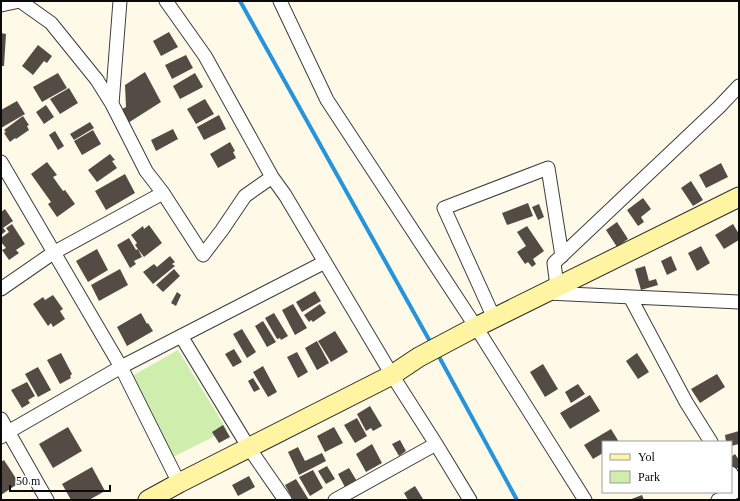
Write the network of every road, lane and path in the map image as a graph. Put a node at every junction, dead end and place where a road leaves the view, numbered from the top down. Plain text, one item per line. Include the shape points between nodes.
1 (20, 1) edge
2 (120, 1) edge
3 (166, 1) edge
4 (280, 1) edge
5 (1, 5) edge
6 (739, 86) edge
7 (112, 104) junction
8 (1, 162) edge
9 (272, 177) junction
10 (163, 193) junction
11 (739, 197) edge
12 (53, 253) junction
13 (562, 256) junction
14 (325, 262) junction
15 (1, 289) edge
16 (551, 290) junction
17 (630, 297) junction
18 (739, 302) edge
19 (494, 318) junction
20 (472, 329) junction
21 (181, 336) junction
22 (121, 367) junction
23 (392, 374) junction
24 (1, 419) edge
25 (5, 435) edge
26 (710, 441) edge
27 (436, 444) junction
28 (249, 448) junction
29 (732, 475) edge
30 (179, 483) junction
31 (739, 486) edge
32 (739, 490) edge
33 (47, 500) edge
34 (148, 500) edge
35 (284, 500) edge
36 (335, 500) edge
37 (470, 500) edge
38 (585, 500) edge
39 (718, 500) edge

1 - 5 street
1 - 7 street via 51,23 97,80
2 - 7 street
3 - 9 street via 205,56
4 - 20 street via 327,100
6 - 13 street
7 - 10 street via 146,171
8 - 12 street
9 - 10 street via 245,196 203,255
9 - 14 street
10 - 12 street
11 - 16 street
12 - 15 street
12 - 22 street
13 - 16 street via 554,263
13 - 19 street via 548,168 444,208
14 - 21 street
14 - 23 street
16 - 17 street
16 - 19 street
17 - 18 street
17 - 26 street via 686,402
19 - 20 street
20 - 23 street
20 - 38 street
21 - 22 street
21 - 28 street
22 - 25 street
22 - 30 street
23 - 27 street
23 - 28 street
24 - 25 street
25 - 33 street
27 - 36 street
27 - 37 street
28 - 30 street
28 - 35 street
29 - 31 street
30 - 34 street
32 - 39 street

